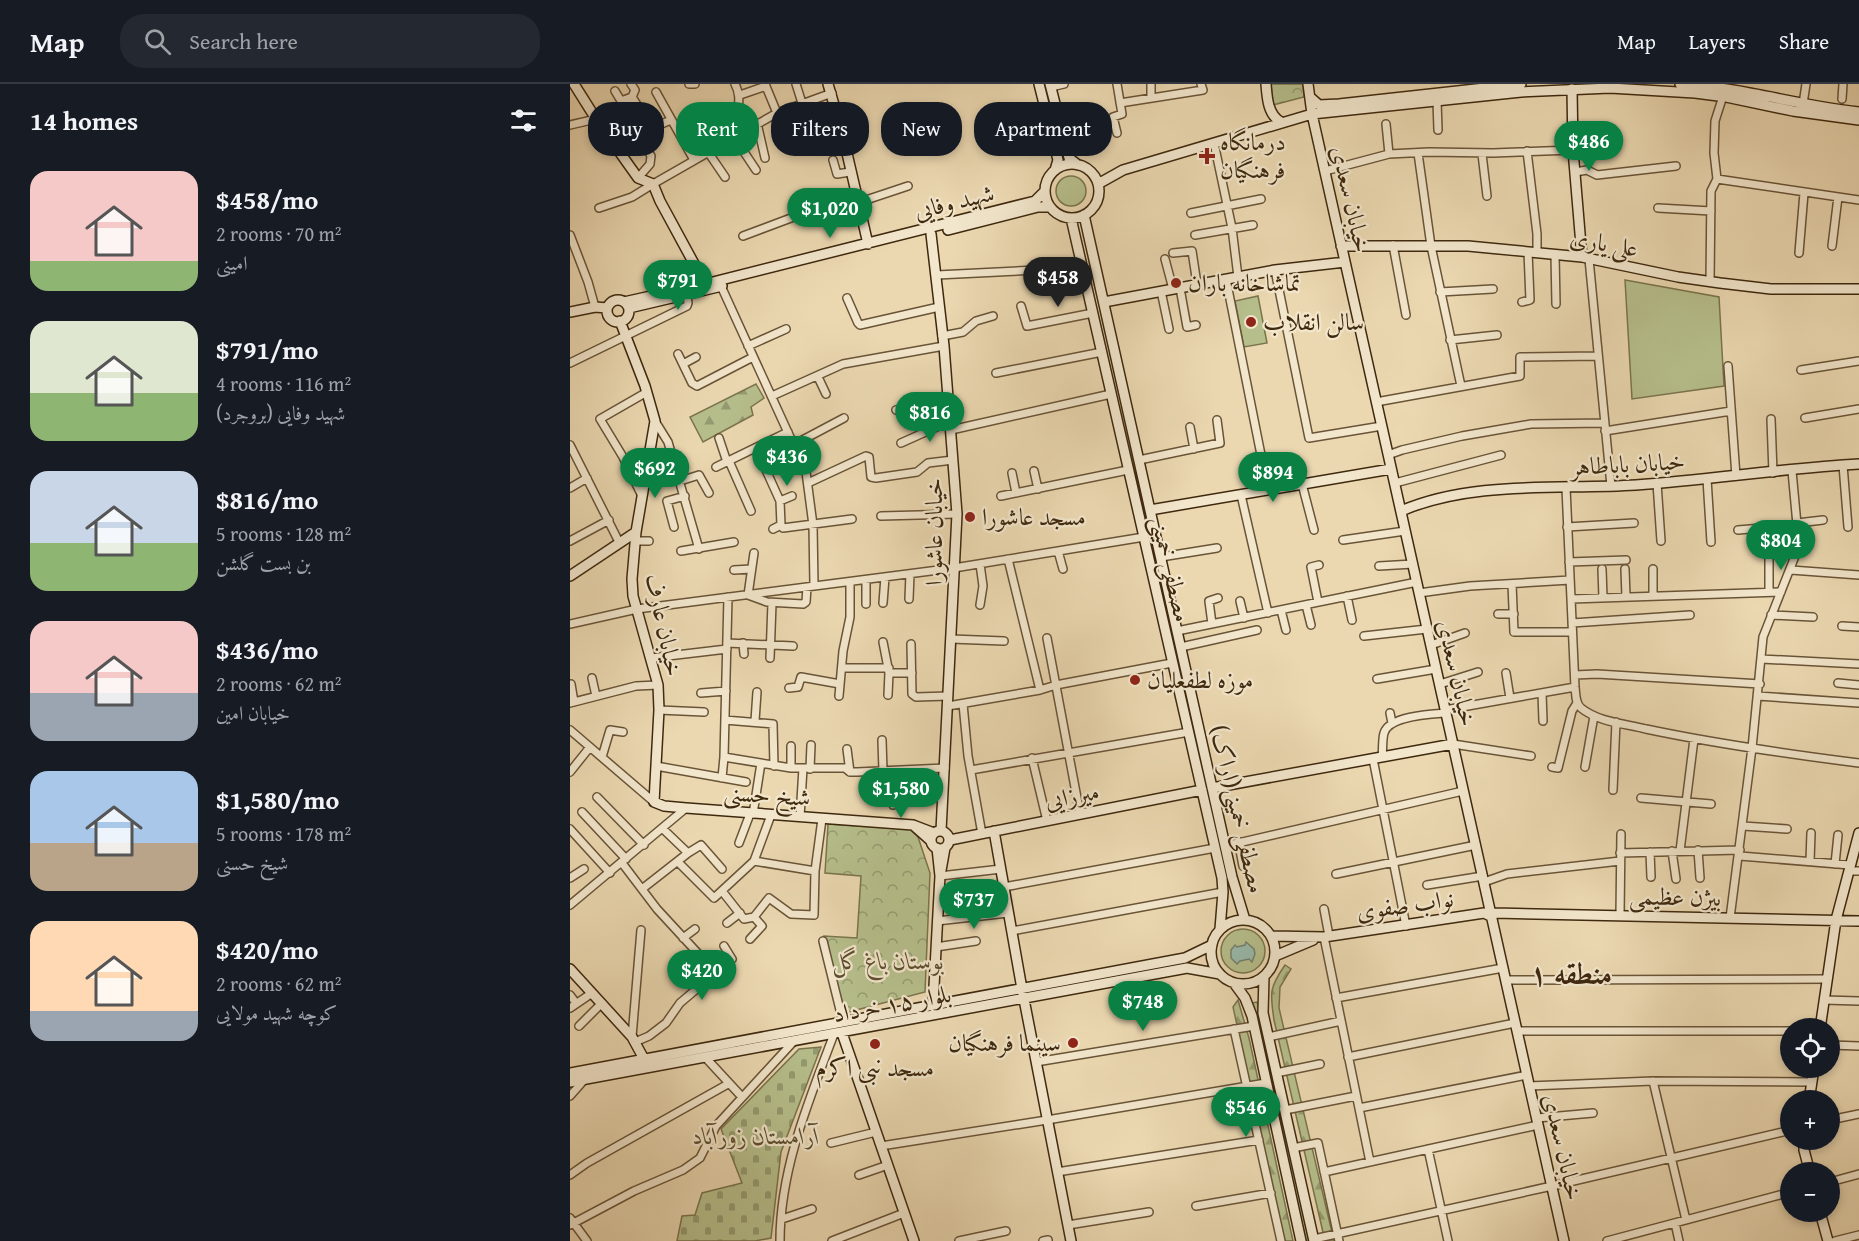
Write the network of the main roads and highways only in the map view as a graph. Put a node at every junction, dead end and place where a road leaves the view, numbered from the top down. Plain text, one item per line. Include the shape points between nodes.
1 (1039, 84) edge
2 (1266, 84) edge
3 (1308, 84) edge
4 (1521, 84) edge
5 (1680, 84) edge
6 (1050, 86) edge
7 (574, 88) edge
8 (830, 88) edge
9 (1746, 88) edge
10 (1427, 89) edge
11 (1508, 89) junction
12 (1572, 89) junction
13 (1721, 89) edge
14 (1310, 97) junction
15 (1758, 99) junction
16 (1859, 112) edge
17 (1312, 114) junction
18 (1292, 119) junction
19 (1859, 120) edge
20 (1281, 122) junction
21 (1315, 128) junction
22 (1078, 165) junction
23 (1055, 170) junction
24 (1098, 184) junction
25 (1044, 192) junction
26 (1050, 207) junction
27 (1084, 215) junction
28 (1071, 218) junction
29 (931, 234) junction
30 (868, 244) junction
31 (1341, 246) junction
32 (1586, 258) junction
33 (1345, 262) junction
34 (705, 284) junction
35 (1859, 289) edge
36 (1104, 302) junction
37 (626, 305) junction
38 (607, 308) junction
39 (570, 312) edge
40 (620, 321) junction
41 (1859, 464) edge
42 (1391, 469) junction
43 (1150, 510) junction
44 (1401, 511) junction
45 (635, 536) junction
46 (570, 576) edge
47 (1453, 744) junction
48 (1212, 788) junction
49 (1202, 790) junction
50 (654, 802) joint
51 (994, 831) junction
52 (1859, 833) edge
53 (940, 840) junction
54 (1220, 847) junction
55 (1853, 869) edge
56 (1492, 917) junction
57 (1245, 920) junction
58 (1836, 920) junction
59 (1859, 921) edge
60 (1220, 929) junction
61 (1272, 936) junction
62 (1326, 937) junction
63 (1212, 945) junction
64 (1275, 956) junction
65 (570, 969) edge
66 (1220, 974) junction
67 (1264, 976) junction
68 (1234, 982) junction
69 (1022, 989) junction
70 (1024, 999) junction
71 (933, 1005) junction
72 (1822, 1018) edge
73 (838, 1033) junction
74 (682, 1057) junction
75 (644, 1059) junction
76 (570, 1073) edge
77 (570, 1082) edge
78 (1823, 1222) edge
79 (1314, 1240) edge
80 (914, 1241) edge
81 (1071, 1241) edge
82 (1301, 1241) edge
83 (1564, 1241) edge
84 (1828, 1241) edge

1 - 23 main road via 1058,160
2 - 20 main road via 1270,110
3 - 14 main road, خیابان سعدی
4 - 11 main road
5 - 13 main road
6 - 22 main road via 1069,158
7 - 34 main road via 638,178 652,183
8 - 30 main road
9 - 13 main road
9 - 15 main road
10 - 11 main road
10 - 14 main road via 1319,105
11 - 12 main road
11 - 17 main road
12 - 13 main road
12 - 32 main road via 1573,150
13 - 15 main road
14 - 17 main road, خیابان سعدی
15 - 16 main road
15 - 19 main road via 1793,111
17 - 18 main road
17 - 21 main road, خیابان سعدی
18 - 20 main road
18 - 21 main road
20 - 24 main road via 1123,170
21 - 31 main road, خیابان سعدی
22 - 23 main road
22 - 24 main road via 1090,172
23 - 25 main road
24 - 27 main road via 1095,204
25 - 26 main road
25 - 30 main road, شهید وفایی via 1035,201
26 - 28 main road via 1060,216
26 - 29 main road, شهید وفایی
27 - 28 main road
27 - 36 main road, مصطفی خمینی(اراک)
28 - 49 main road, مصطفی خمینی
29 - 37 main road, شهید وفایی via 687,295
29 - 53 main road, خیابان عاشورا via 957,514
30 - 34 main road, شهید وفایی
31 - 32 main road, علی یاری via 1468,246
31 - 33 main road, خیابان سعدی
32 - 35 main road, علی یاری via 1710,282 1772,289
33 - 36 main road via 1275,270
33 - 42 main road, خیابان سعدی
34 - 37 main road, شهید وفایی
36 - 43 main road, مصطفی خمینی(اراک)
37 - 38 main road via 620,300 613,301
37 - 40 main road via 627,317
38 - 39 main road
38 - 40 main road via 611,319
40 - 45 main road, خیابان عارف via 655,421
41 - 44 main road, خیابان باباطاهر via 1657,483 1466,494 1423,501
42 - 43 main road
42 - 44 main road, خیابان سعدی
43 - 48 main road, مصطفی خمینی(اراک)
44 - 47 main road, خیابان سعدی
45 - 46 main road via 619,542
45 - 50 main road, خیابان عارف via 633,596 658,685
47 - 48 main road
47 - 56 main road, خیابان سعدی
48 - 54 main road, مصطفی خمینی(اراک)
49 - 51 main road, میرزایی
49 - 54 main road, مصطفی خمینی
50 - 53 main road, شیخ حسنی via 752,814 913,825
51 - 53 main road, میرزایی
51 - 69 main road
52 - 55 main road
53 - 71 main road, خیابان عاشورا
54 - 57 main road, مصطفی خمینی(اراک)
54 - 60 main road, مصطفی خمینی
55 - 58 main road
56 - 58 main road, بیژن عظیمی via 1494,913
56 - 62 main road, نواب صفوی via 1484,913
56 - 83 main road, خیابان سعدی
57 - 60 main road
57 - 61 main road via 1261,925
58 - 59 main road, بیژن عظیمی
58 - 72 main road
60 - 63 main road
61 - 62 main road
61 - 64 main road
62 - 64 main road
63 - 66 main road via 1211,956
63 - 69 main road, بلوار ۱۵ خرداد via 1185,958
64 - 67 main road
65 - 75 main road via 633,1040
66 - 68 main road
66 - 70 main road, بلوار ۱۵ خرداد via 1187,968
67 - 68 main road via 1253,982
67 - 79 main road via 1263,1013
68 - 82 main road via 1245,998 1254,1026
69 - 70 main road
69 - 71 main road, بلوار ۱۵ خرداد
70 - 73 main road, بلوار ۱۵ خرداد
70 - 81 main road
71 - 74 main road, بلوار ۱۵ خرداد
73 - 74 main road, بلوار ۱۵ خرداد via 705,1057
73 - 80 main road
74 - 75 main road, بلوار ۱۵ خرداد
74 - 77 main road, بلوار ۱۵ خرداد
75 - 76 main road, بلوار ۱۵ خرداد
78 - 84 main road

